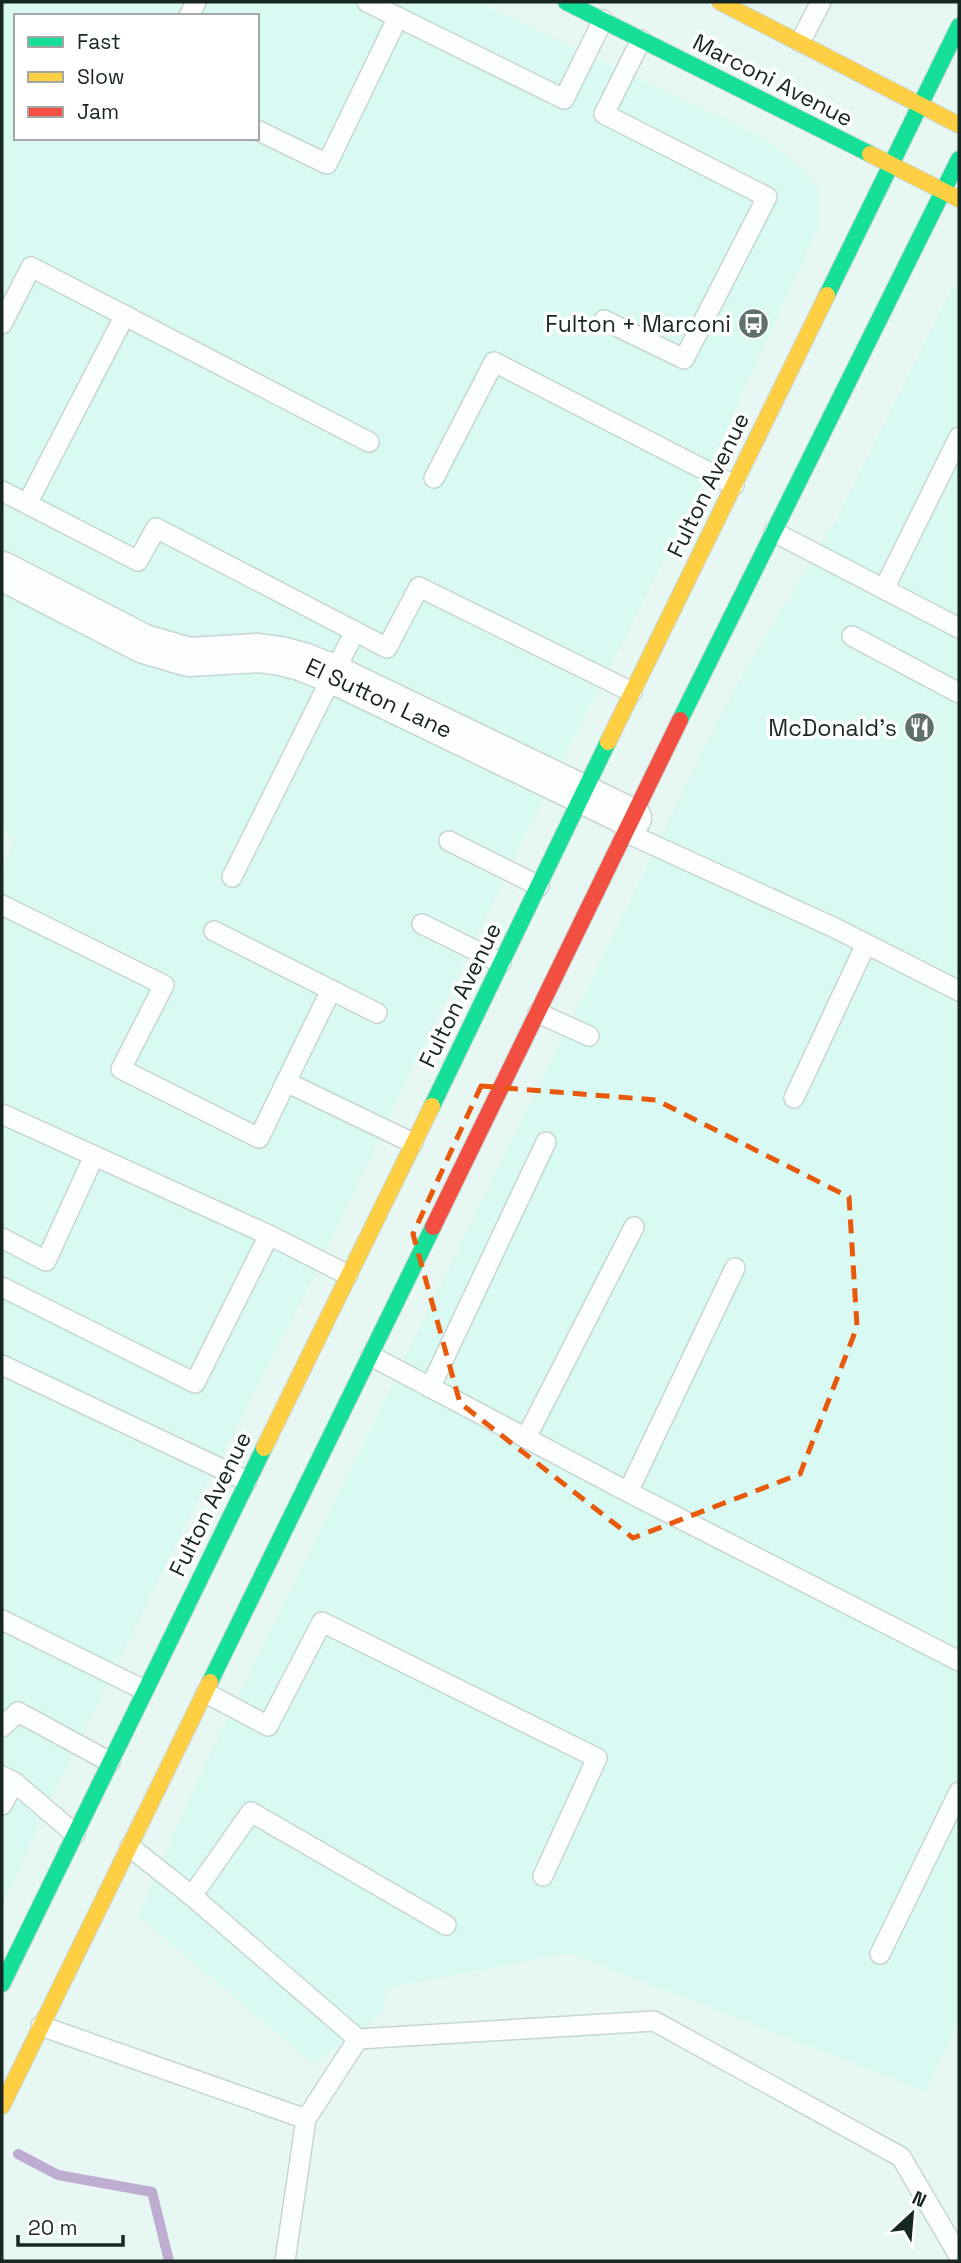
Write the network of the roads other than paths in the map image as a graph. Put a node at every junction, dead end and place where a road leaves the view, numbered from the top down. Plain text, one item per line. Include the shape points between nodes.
1 (367, 2) edge
2 (566, 2) edge
3 (720, 2) edge
4 (821, 2) edge
5 (398, 17) junction
6 (603, 20) junction
7 (959, 26) edge
8 (642, 40) junction
9 (800, 42) junction
10 (921, 105) junction
11 (959, 125) edge
12 (259, 131) edge
13 (959, 159) edge
14 (892, 165) junction
15 (944, 191) junction
16 (959, 199) edge
17 (125, 315) junction
18 (604, 320) dead end
19 (2, 324) edge
20 (959, 437) edge
21 (369, 442) dead end
22 (435, 478) dead end
23 (734, 485) junction
24 (2, 491) edge
25 (27, 504) junction
26 (774, 532) junction
27 (2, 571) edge
28 (884, 589) junction
29 (959, 628) edge
30 (355, 631) junction
31 (852, 636) dead end
32 (333, 674) junction
33 (632, 692) junction
34 (959, 693) edge
35 (583, 795) junction
36 (628, 825) junction
37 (449, 841) dead end
38 (232, 877) dead end
39 (539, 886) junction
40 (2, 905) edge
41 (422, 924) dead end
42 (215, 931) dead end
43 (866, 944) junction
44 (502, 963) junction
45 (331, 990) junction
46 (959, 991) edge
47 (377, 1013) dead end
48 (538, 1013) junction
49 (589, 1036) dead end
50 (286, 1082) junction
51 (794, 1098) dead end
52 (2, 1114) edge
53 (546, 1142) dead end
54 (413, 1143) junction
55 (94, 1156) junction
56 (634, 1227) dead end
57 (269, 1235) junction
58 (2, 1238) edge
59 (735, 1268) dead end
60 (348, 1275) junction
61 (2, 1287) edge
62 (371, 1356) junction
63 (2, 1365) edge
64 (430, 1388) junction
65 (526, 1438) junction
66 (247, 1481) junction
67 (628, 1492) junction
68 (2, 1620) edge
69 (959, 1661) edge
70 (144, 1690) junction
71 (206, 1693) junction
72 (2, 1727) edge
73 (110, 1762) junction
74 (8, 1779) edge
75 (959, 1792) edge
76 (2, 1805) edge
77 (75, 1833) junction
78 (130, 1847) junction
79 (542, 1876) dead end
80 (192, 1896) junction
81 (446, 1925) dead end
82 (880, 1954) dead end
83 (3, 1979) edge
84 (41, 2026) junction
85 (358, 2039) junction
86 (2, 2106) edge
87 (306, 2119) junction
88 (959, 2256) edge
89 (285, 2261) edge

1 - 5 lane
2 - 6 main road, Marconi Avenue
3 - 9 main road, Marconi Avenue
4 - 9 lane
5 - 6 lane via 564,99
5 - 12 lane via 327,164
6 - 8 main road, Marconi Avenue
7 - 10 main road, Fulton Avenue
8 - 14 main road, Marconi Avenue
8 - 18 lane via 604,114 766,197 684,359
9 - 10 main road, Marconi Avenue
10 - 11 main road, Marconi Avenue
10 - 14 main road, Fulton Avenue
13 - 15 main road
14 - 15 main road, Marconi Avenue
14 - 23 main road, Fulton Avenue
15 - 16 main road, Marconi Avenue
15 - 26 main road
17 - 19 lane via 32,267
17 - 21 lane
17 - 25 lane
20 - 28 lane
22 - 23 lane via 494,362
23 - 33 main road, Fulton Avenue
24 - 25 lane
25 - 30 lane via 138,561 156,528
26 - 28 lane
26 - 36 main road
27 - 32 street, El Sutton Lane via 167,652 189,657 281,656
28 - 29 lane
30 - 32 lane
30 - 33 lane via 387,649 419,587
31 - 34 lane
32 - 35 street, El Sutton Lane
32 - 38 lane
33 - 35 main road, Fulton Avenue
35 - 36 street, El Sutton Lane
35 - 39 main road, Fulton Avenue
36 - 43 lane
36 - 48 main road
37 - 39 lane
39 - 44 main road, Fulton Avenue
40 - 50 lane via 164,985 121,1069 259,1138
41 - 44 lane
42 - 45 lane
43 - 46 lane
43 - 51 lane
44 - 54 main road, Fulton Avenue
45 - 47 lane
45 - 50 lane
48 - 49 lane
48 - 62 main road
50 - 54 lane
52 - 55 lane
53 - 64 lane
54 - 60 main road, Fulton Avenue
55 - 57 lane
55 - 58 lane via 46,1261
56 - 65 lane
57 - 60 lane
57 - 61 lane via 195,1383
59 - 67 lane
60 - 66 main road, Fulton Avenue
62 - 64 lane
62 - 71 main road
63 - 66 lane
64 - 65 lane
65 - 67 lane
66 - 70 main road, Fulton Avenue
67 - 69 lane
68 - 70 lane
70 - 73 main road, Fulton Avenue
71 - 78 main road
71 - 79 lane via 268,1726 322,1622 597,1758
72 - 73 lane via 18,1712
73 - 77 main road, Fulton Avenue
74 - 76 lane
74 - 77 lane
75 - 82 lane
77 - 83 main road, Fulton Avenue
78 - 80 lane
78 - 84 main road
80 - 81 lane via 251,1812
80 - 85 lane
84 - 86 main road
84 - 87 lane
85 - 87 lane
85 - 88 lane via 654,2021 901,2157
87 - 89 lane

